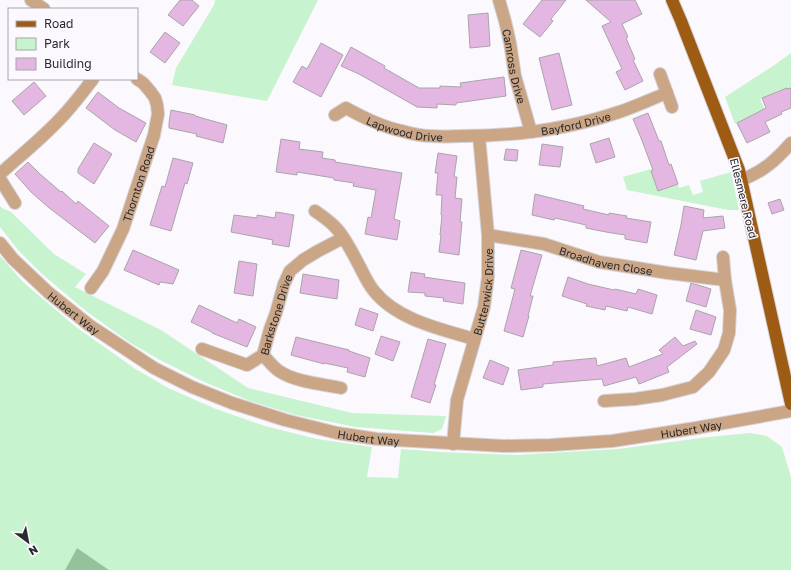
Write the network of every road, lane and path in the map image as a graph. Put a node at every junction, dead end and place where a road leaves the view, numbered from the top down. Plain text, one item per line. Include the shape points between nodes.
1 (31, 0) edge
2 (498, 0) edge
3 (672, 0) edge
4 (43, 8) edge
5 (660, 74) dead end
6 (92, 80) edge
7 (138, 80) edge
8 (667, 93) junction
9 (672, 107) dead end
10 (335, 115) dead end
11 (531, 132) junction
12 (479, 136) junction
13 (791, 143) edge
14 (0, 174) edge
15 (0, 179) edge
16 (741, 180) junction
17 (15, 203) dead end
18 (315, 211) dead end
19 (488, 235) junction
20 (343, 238) junction
21 (0, 243) edge
22 (723, 257) dead end
23 (725, 280) junction
24 (91, 288) dead end
25 (474, 340) junction
26 (202, 349) dead end
27 (263, 356) junction
28 (340, 388) dead end
29 (604, 401) dead end
30 (791, 404) edge
31 (791, 411) edge
32 (453, 444) junction

1 - 4 street
2 - 11 street, Camross Drive
3 - 16 main road, Ellesmere Road
5 - 8 street
6 - 14 street via 60,119
7 - 24 street, Thornton Road via 155,98 157,124 123,229 103,271
8 - 9 street
8 - 11 street, Bayford Drive via 594,120
10 - 12 street, Lapwood Drive via 346,108 367,120 401,131 432,136
11 - 12 street, Bayford Drive
12 - 19 street, Butterwick Drive
13 - 16 street via 775,161
15 - 17 street
16 - 30 main road, Ellesmere Road
18 - 20 street via 337,229
19 - 23 street, Broadhaven Close via 544,244 600,262
19 - 25 street, Butterwick Drive via 488,277 484,307
20 - 25 street via 373,291 395,311
20 - 27 street, Barkstone Drive via 303,260 290,271
21 - 32 street, Hubert Way via 49,293 89,326 154,368 192,387 277,418 337,433 378,440
22 - 23 street
23 - 29 street via 730,310 729,333 724,350 709,372 693,386 662,395
25 - 32 street, Butterwick Drive via 457,400
26 - 27 street, Barkstone Drive via 247,365
27 - 28 street via 279,371 293,378
31 - 32 street, Hubert Way via 612,441 504,446

